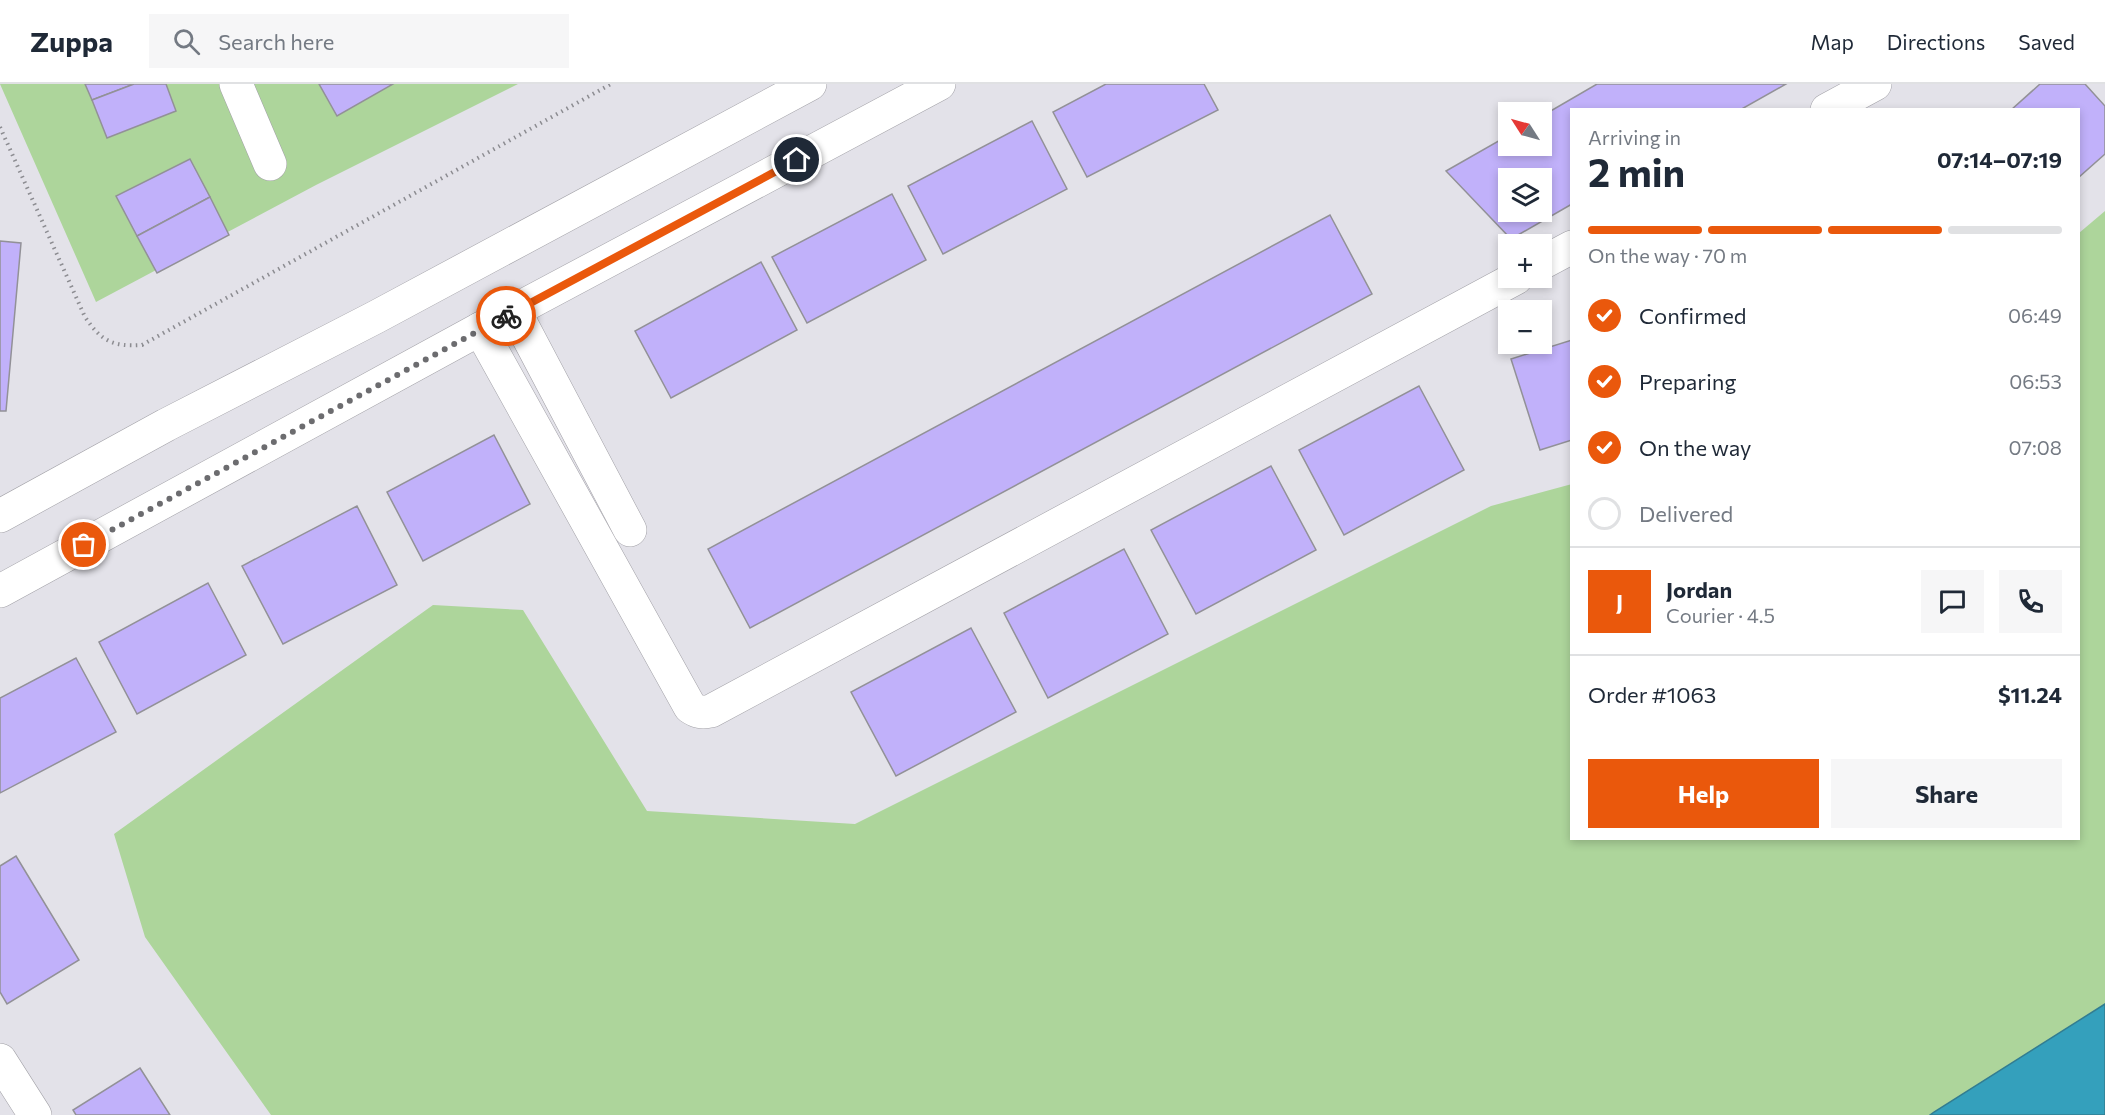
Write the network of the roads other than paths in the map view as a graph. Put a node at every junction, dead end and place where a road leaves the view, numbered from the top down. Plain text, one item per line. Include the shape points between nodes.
1 (236, 84) edge
2 (810, 84) edge
3 (939, 84) edge
4 (1875, 84) edge
5 (1831, 108) edge
6 (270, 164) dead end
7 (1570, 248) edge
8 (1552, 258) edge
9 (1498, 287) edge
10 (515, 312) junction
11 (480, 329) junction
12 (0, 516) edge
13 (630, 530) dead end
14 (0, 591) edge
15 (0, 1060) edge
16 (35, 1115) edge

1 - 6 street
2 - 12 street
3 - 10 street
4 - 5 street
7 - 8 street
9 - 11 street via 711,711 690,707
10 - 11 street
10 - 13 street
11 - 14 street
15 - 16 street

